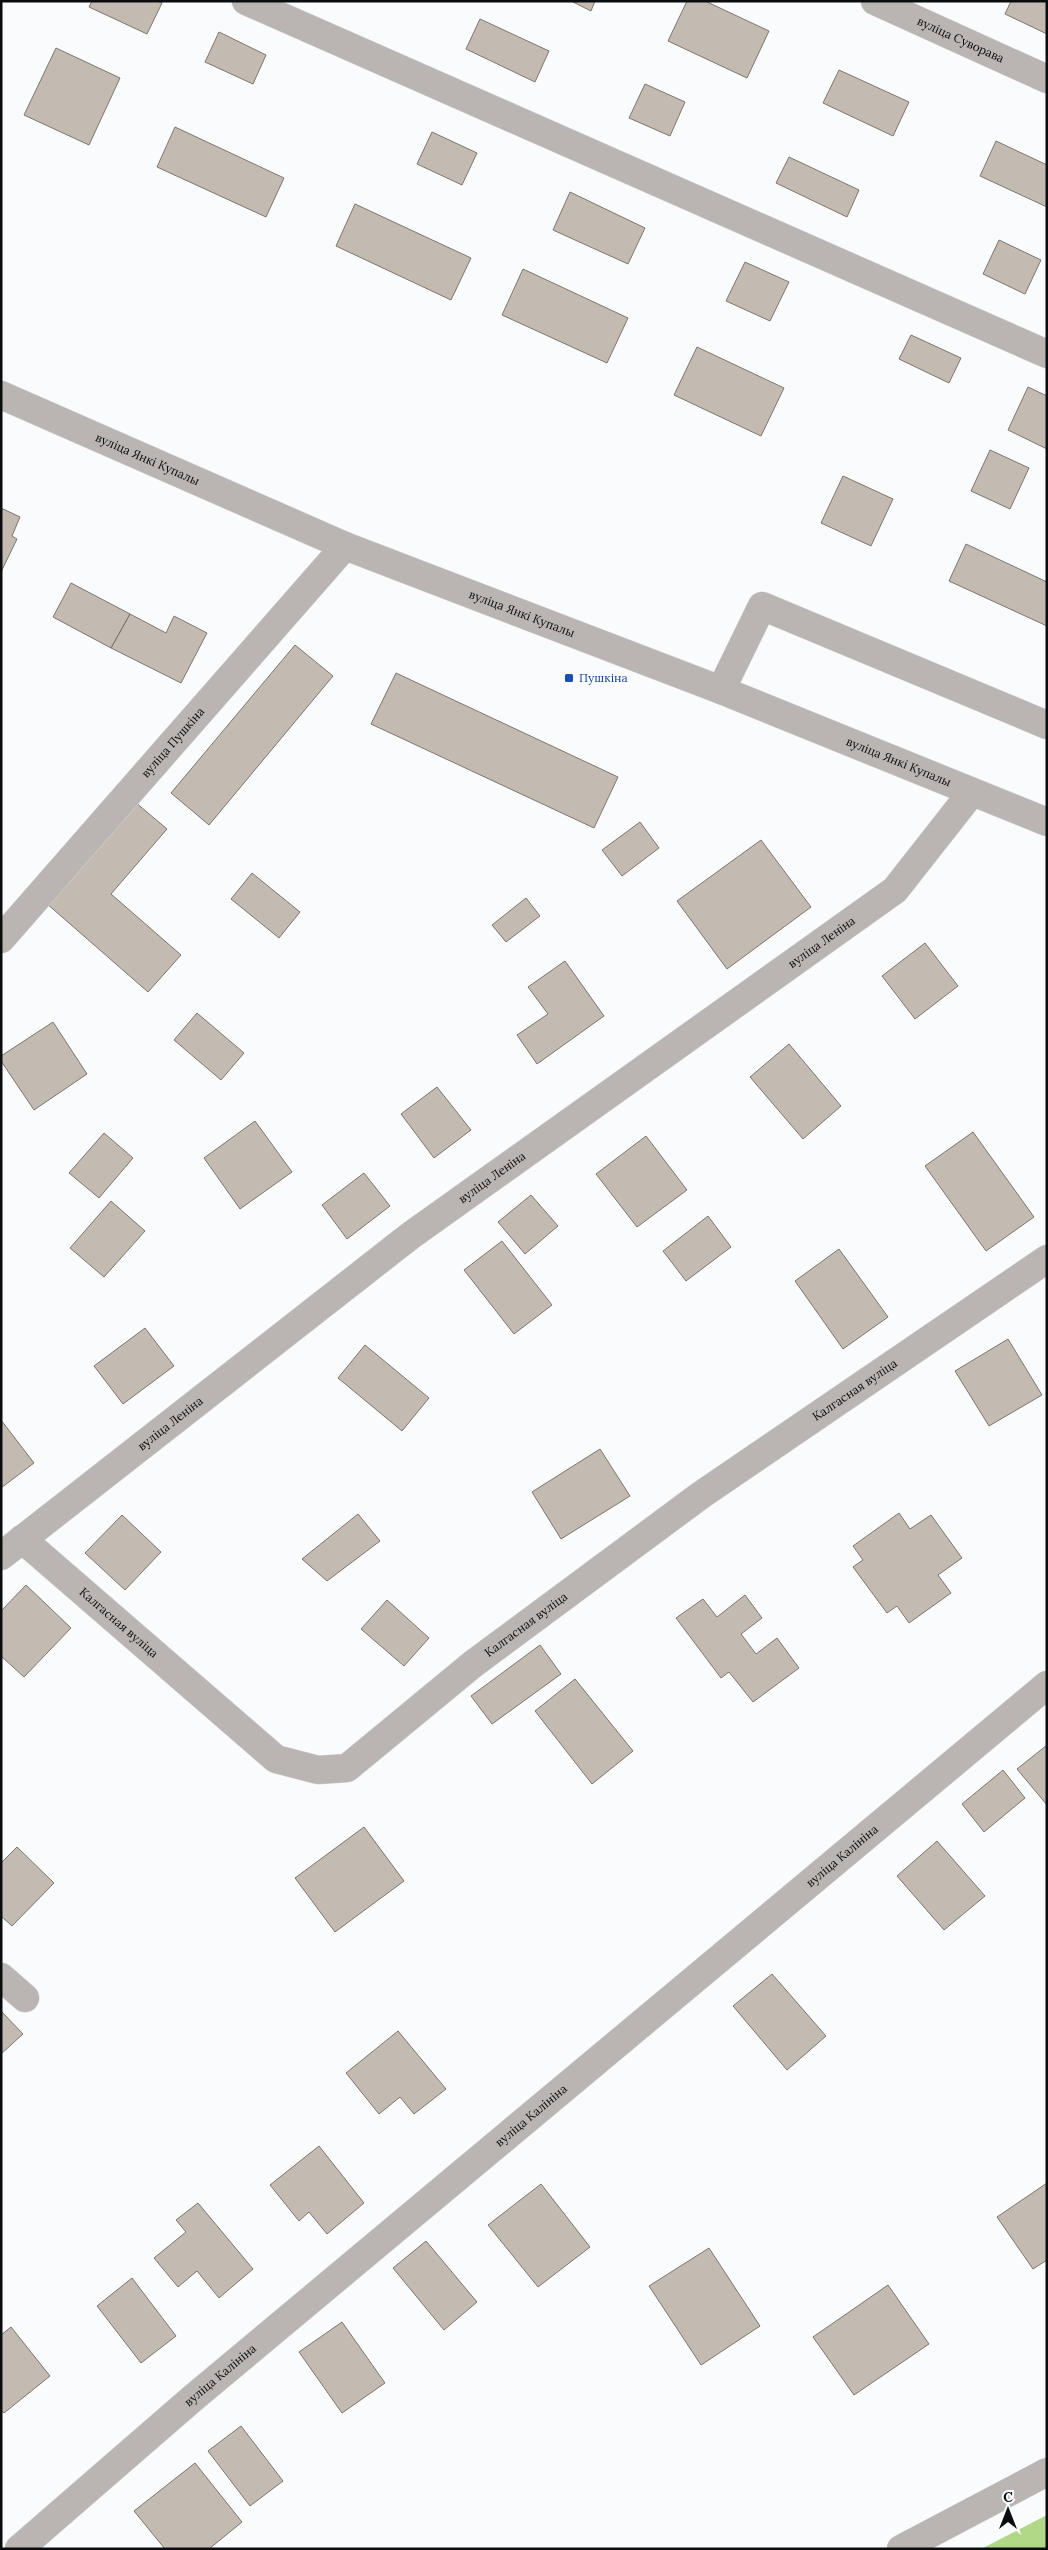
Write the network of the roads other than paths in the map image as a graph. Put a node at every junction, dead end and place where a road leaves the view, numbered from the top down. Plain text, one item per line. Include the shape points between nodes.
1 (246, 1) edge
2 (875, 1) edge
3 (1047, 79) edge
4 (1047, 354) edge
5 (1, 395) edge
6 (345, 546) junction
7 (721, 690) junction
8 (1047, 725) edge
9 (972, 792) junction
10 (1047, 822) edge
11 (1, 939) edge
12 (1047, 1258) edge
13 (22, 1539) junction
14 (1, 1556) edge
15 (1047, 1685) edge
16 (1, 1977) edge
17 (25, 1998) dead end
18 (1047, 2472) edge
19 (19, 2549) edge
20 (901, 2549) edge

1 - 4 street
2 - 3 street, вуліца Суворава
5 - 6 street, вуліца Янкі Купалы
6 - 7 street, вуліца Янкі Купалы
6 - 11 street, вуліца Пушкіна
7 - 8 street via 762,606
7 - 9 street, вуліца Янкі Купалы
9 - 10 street, вуліца Янкі Купалы
9 - 13 street, вуліца Леніна via 895,890 410,1236
12 - 13 street, Калгасная вуліца via 701,1495 473,1664 347,1768 318,1770 276,1759
13 - 14 street, вуліца Леніна
15 - 19 street, вуліца Калініна via 193,2398
16 - 17 street
18 - 20 street

